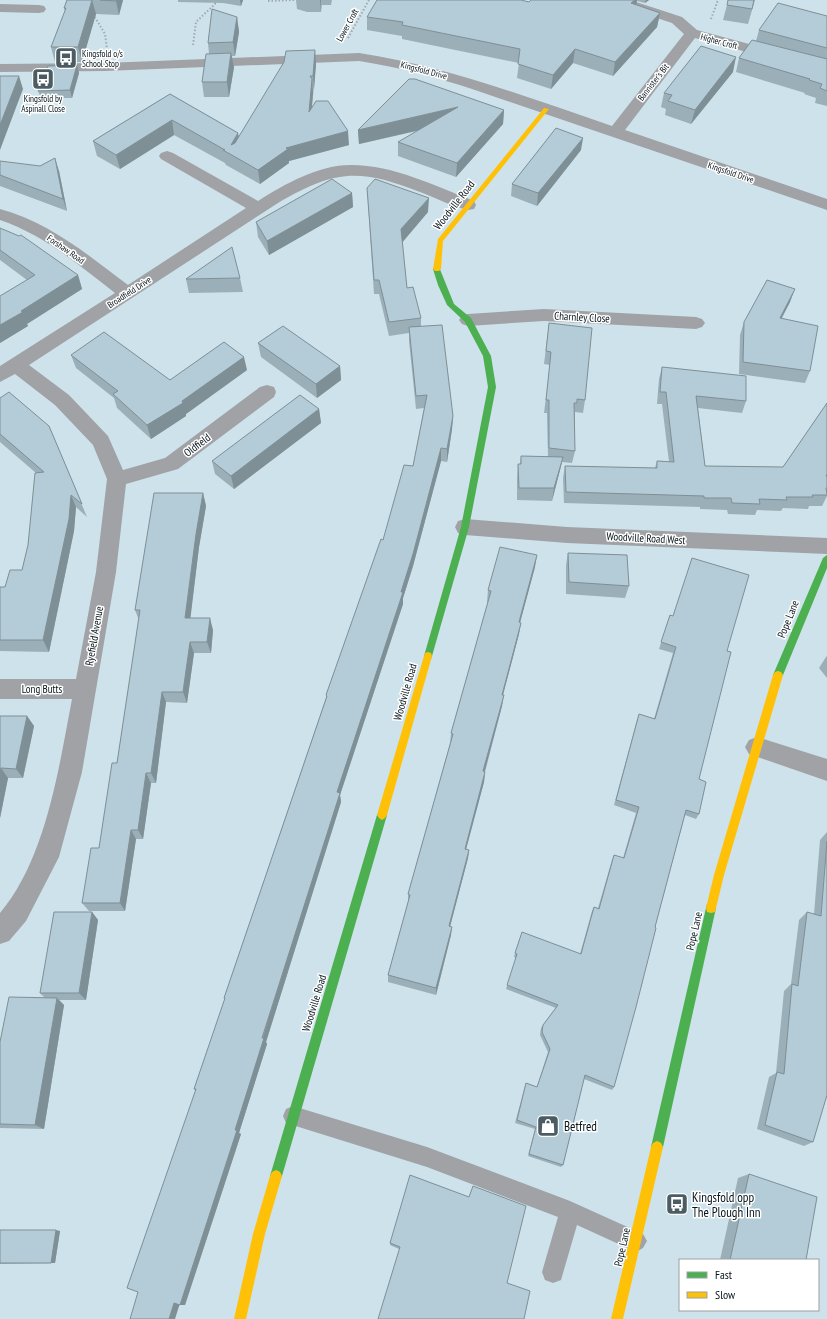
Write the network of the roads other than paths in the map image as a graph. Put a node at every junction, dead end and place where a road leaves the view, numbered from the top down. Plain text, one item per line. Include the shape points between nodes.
1 (616, 0) edge
2 (0, 8) edge
3 (39, 9) dead end
4 (692, 33) junction
5 (0, 68) edge
6 (827, 70) edge
7 (546, 109) junction
8 (615, 132) junction
9 (167, 156) dead end
10 (827, 205) edge
11 (468, 206) junction
12 (258, 208) junction
13 (0, 214) edge
14 (127, 293) junction
15 (468, 320) junction
16 (696, 323) dead end
17 (8, 370) edge
18 (267, 392) dead end
19 (118, 479) junction
20 (465, 526) junction
21 (827, 546) edge
22 (827, 558) edge
23 (0, 688) edge
24 (84, 689) junction
25 (757, 747) junction
26 (827, 770) edge
27 (0, 932) edge
28 (293, 1116) junction
29 (570, 1211) junction
30 (636, 1241) junction
31 (553, 1272) dead end
32 (240, 1319) edge
33 (617, 1319) edge

1 - 4 street, Higher Croft via 677,20
2 - 3 street
4 - 6 street, Higher Croft
4 - 8 street, Bannister's Bit
5 - 7 street, Kingsfold Drive via 105,67 358,57 390,61 437,73
7 - 8 street, Kingsfold Drive
7 - 11 street, Woodville Road
8 - 10 street, Kingsfold Drive
9 - 12 street
11 - 12 street, Broadfield Drive via 402,179 350,170 321,175
11 - 15 street, Woodville Road via 440,241 437,267 451,305
12 - 14 street, Broadfield Drive
13 - 14 street, Forshaw Road via 26,223 61,244
14 - 17 street, Broadfield Drive
15 - 16 street, Charnley Close via 544,315
15 - 20 street, Woodville Road via 487,356 492,388
17 - 19 street via 62,400 101,441
18 - 19 street, Oldfield via 171,464
19 - 24 street, Ryefield Avenue via 106,572
20 - 21 street, Woodville Road West via 567,535
20 - 28 street, Woodville Road
22 - 25 street, Pope Lane via 779,672
23 - 24 street, Long Butts
24 - 27 street, Ryefield Avenue via 70,772 47,857 17,912
25 - 26 street
25 - 30 street, Pope Lane via 719,875
28 - 29 lane via 427,1157
28 - 32 street, Woodville Road via 259,1234
29 - 30 lane
29 - 31 lane
30 - 33 street, Pope Lane

